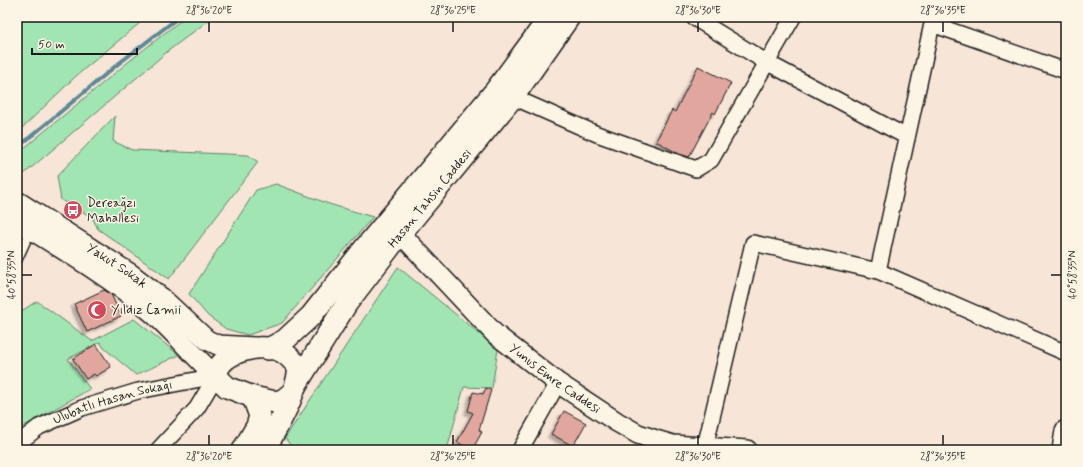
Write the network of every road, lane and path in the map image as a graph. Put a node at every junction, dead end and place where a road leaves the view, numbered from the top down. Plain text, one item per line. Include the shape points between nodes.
1 (550, 17) edge
2 (570, 17) edge
3 (693, 17) edge
4 (793, 17) edge
5 (766, 62) junction
6 (1066, 71) edge
7 (513, 97) junction
8 (907, 137) junction
9 (17, 202) edge
10 (24, 225) edge
11 (401, 234) junction
12 (17, 261) edge
13 (878, 271) junction
14 (262, 348) junction
15 (1066, 353) edge
16 (216, 376) junction
17 (558, 383) junction
18 (295, 388) junction
19 (253, 397) junction
20 (1066, 431) edge
21 (17, 444) edge
22 (672, 447) edge
23 (705, 447) junction
24 (158, 450) edge
25 (243, 450) edge
26 (265, 450) edge
27 (520, 450) edge
28 (747, 450) edge
29 (1063, 450) edge

1 - 14 main road, Hasan Tahsin Caddesi via 496,90 311,316 285,340
2 - 7 main road, Hasan Tahsin Caddesi
3 - 5 street
4 - 5 street
5 - 7 street via 711,160 696,169 596,134
5 - 8 street
6 - 8 street via 932,24
7 - 11 main road, Hasan Tahsin Caddesi
8 - 13 street
9 - 14 street, Yakut Sokak via 131,274 162,298 207,340 218,345
10 - 12 lane
10 - 16 street, Yakut Sokak via 114,283 168,327
11 - 17 street, Yunus Emre Caddesi via 495,334
11 - 18 main road, Hasan Tahsin Caddesi via 347,303
13 - 15 street
13 - 23 street via 752,243
14 - 16 main road via 231,355 217,370
14 - 18 main road via 276,350 288,356 295,364 298,368
16 - 19 main road via 227,387
16 - 21 street, Ulubatlı Hasan Sokağı via 138,391 82,408 39,427
16 - 24 street via 197,408
17 - 22 street, Yunus Emre Caddesi via 638,434
17 - 27 street
18 - 19 main road via 283,400 275,402
18 - 26 main road, Hasan Tahsin Caddesi
19 - 25 main road via 260,416
20 - 29 main road
22 - 23 street, Yunus Emre Caddesi
23 - 28 street, Yunus Emre Caddesi

